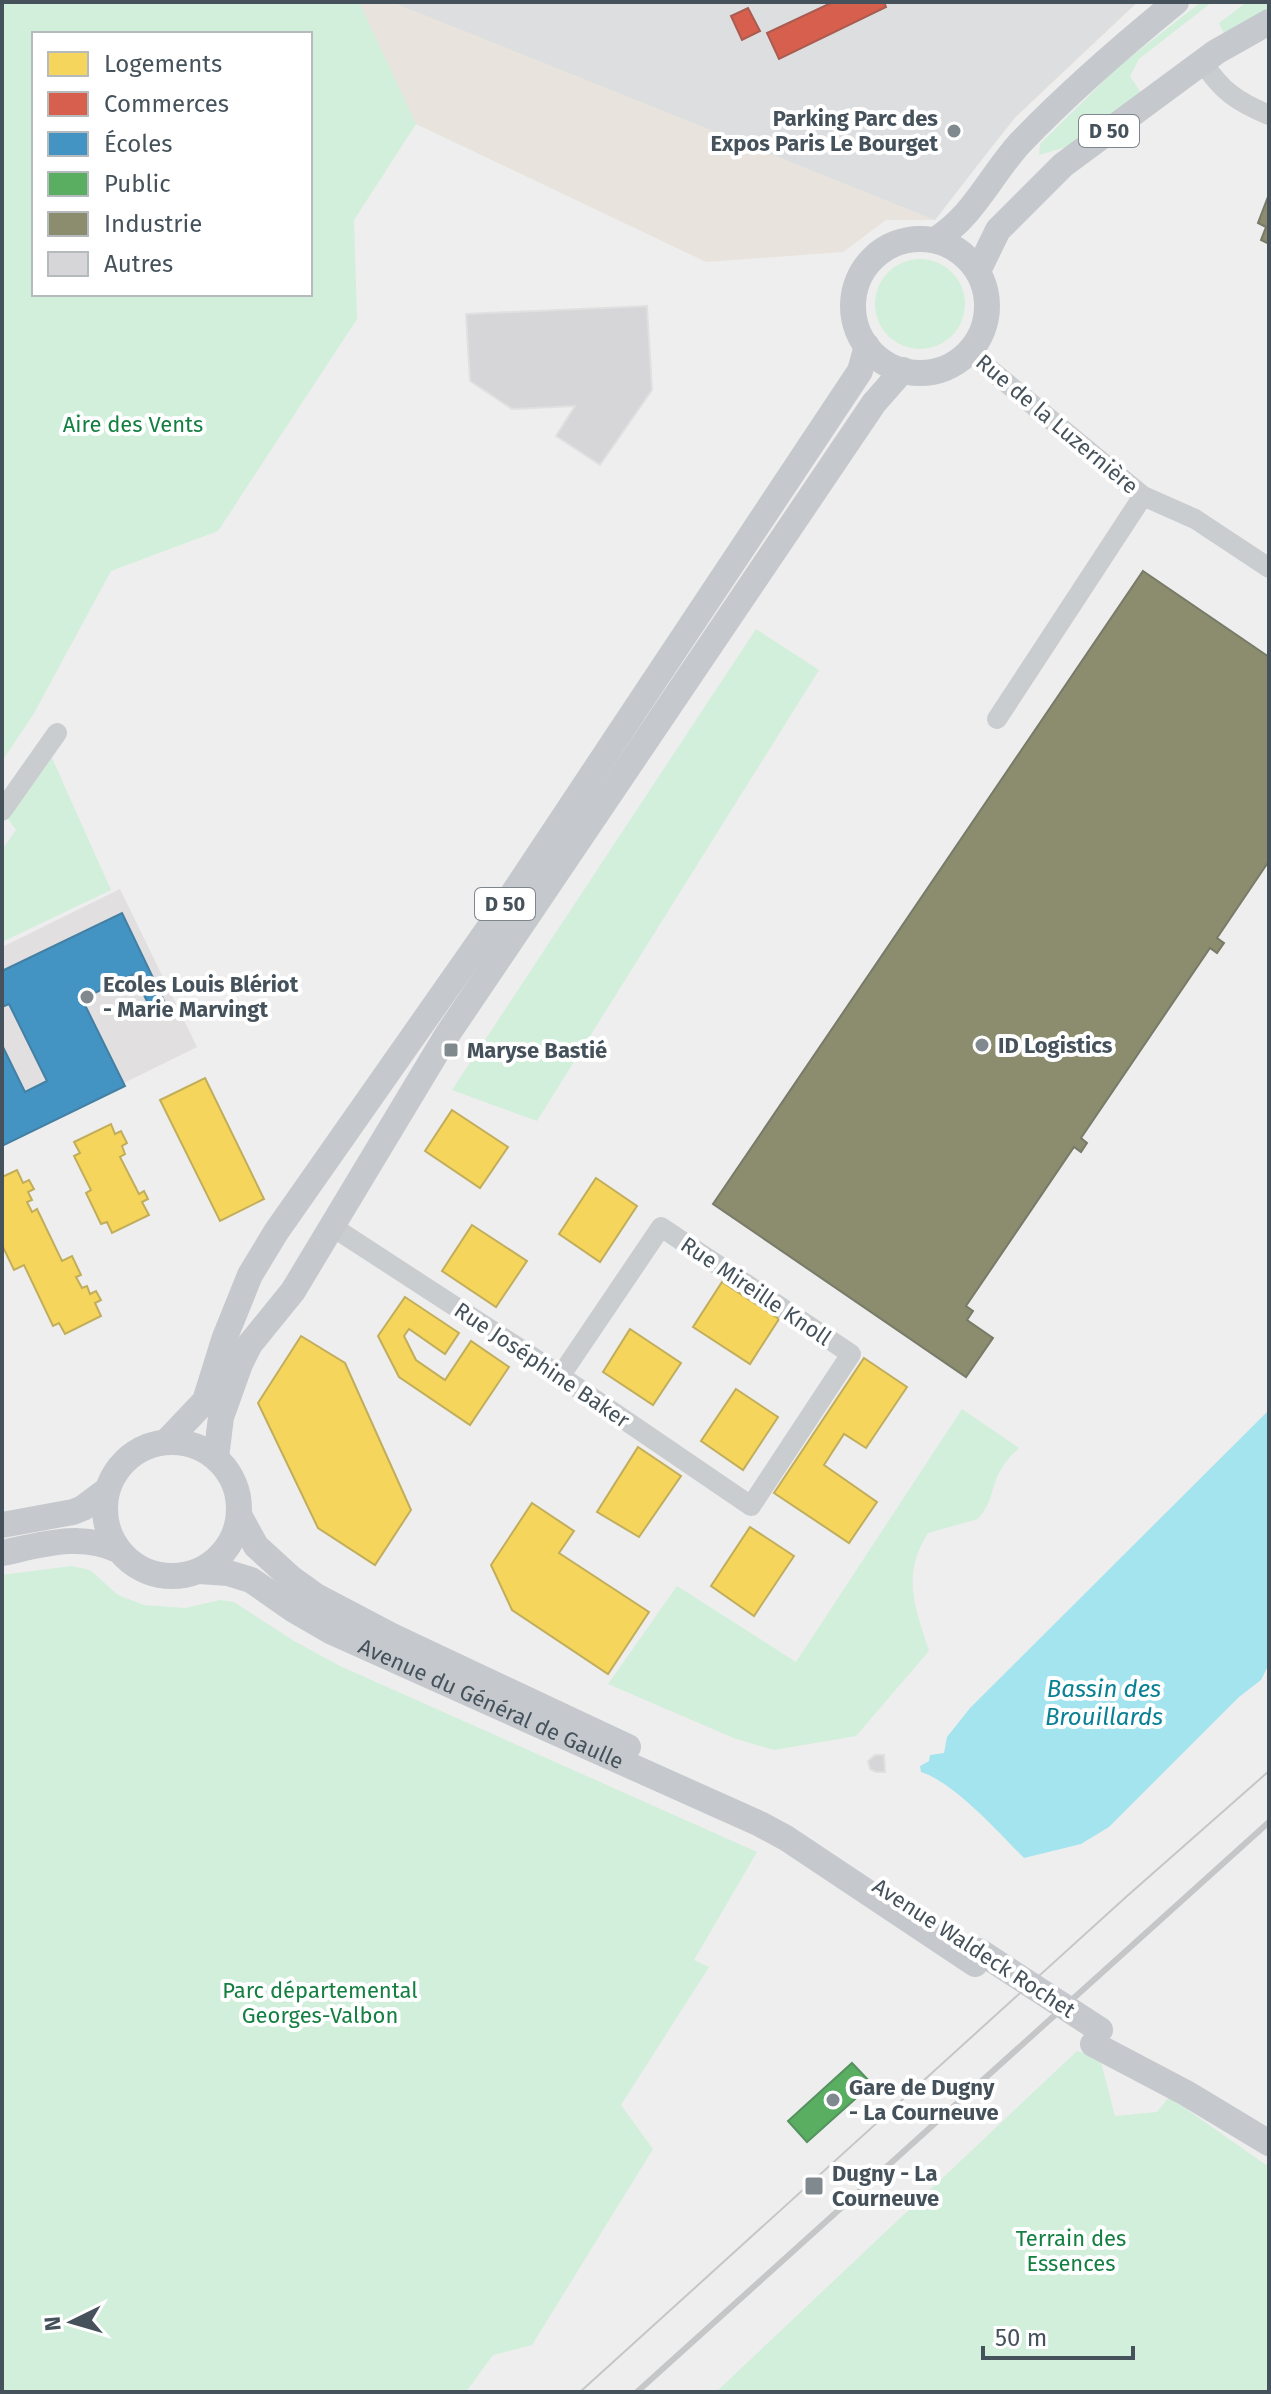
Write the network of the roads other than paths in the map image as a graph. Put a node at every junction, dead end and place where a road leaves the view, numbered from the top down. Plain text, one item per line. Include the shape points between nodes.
1 (1176, 2) edge
2 (1269, 22) edge
3 (1203, 62) junction
4 (1269, 115) edge
5 (935, 240) junction
6 (978, 271) junction
7 (867, 346) junction
8 (969, 352) junction
9 (903, 370) junction
10 (1143, 496) junction
11 (1269, 568) edge
12 (997, 719) dead end
13 (57, 733) dead end
14 (2, 811) edge
15 (333, 1224) junction
16 (561, 1375) junction
17 (167, 1441) junction
18 (216, 1458) junction
19 (107, 1490) junction
20 (751, 1506) joint
21 (239, 1515) junction
22 (2, 1525) edge
23 (118, 1550) junction
24 (2, 1553) edge
25 (199, 1571) junction
26 (758, 1809) joint
27 (786, 1838) joint
28 (977, 1957) junction
29 (1269, 2143) edge

1 - 5 main road, D 50 via 1019,144 972,209
2 - 3 main road, D 50
3 - 4 street via 1217,84
3 - 6 main road, D 50 via 1063,165 998,230
5 - 6 main road via 962,252
5 - 7 main road via 897,242 869,262 853,307
6 - 8 main road via 987,317
7 - 9 main road
7 - 17 main road, D 50 via 860,371 677,649 276,1232 250,1275 205,1401
8 - 9 main road via 944,369
8 - 10 street, Rue de la Luzernière
9 - 15 main road, D 50 via 874,403 447,1035
10 - 11 street, Rue de la Luzernière via 1195,519
10 - 12 street
13 - 14 street
15 - 16 street, Rue Joséphine Baker
15 - 18 main road, D 50 via 240,1364 221,1417
16 - 20 street, Rue Joséphine Baker
16 - 20 street, Rue Mireille Knoll via 661,1227 851,1354
17 - 18 main road via 201,1448
17 - 19 main road via 136,1451
18 - 21 main road via 232,1478
19 - 22 main road via 73,1512
19 - 23 main road via 105,1521
21 - 25 main road via 233,1538 219,1558
21 - 26 main road, Avenue du Général de Gaulle via 256,1546 316,1596
23 - 24 main road via 76,1539
23 - 25 main road via 146,1572 182,1576
25 - 27 main road, Avenue du Général de Gaulle via 251,1580 332,1632
26 - 28 main road, Avenue Waldeck Rochet
27 - 28 main road, Avenue Waldeck Rochet
28 - 29 main road, Avenue Waldeck Rochet

